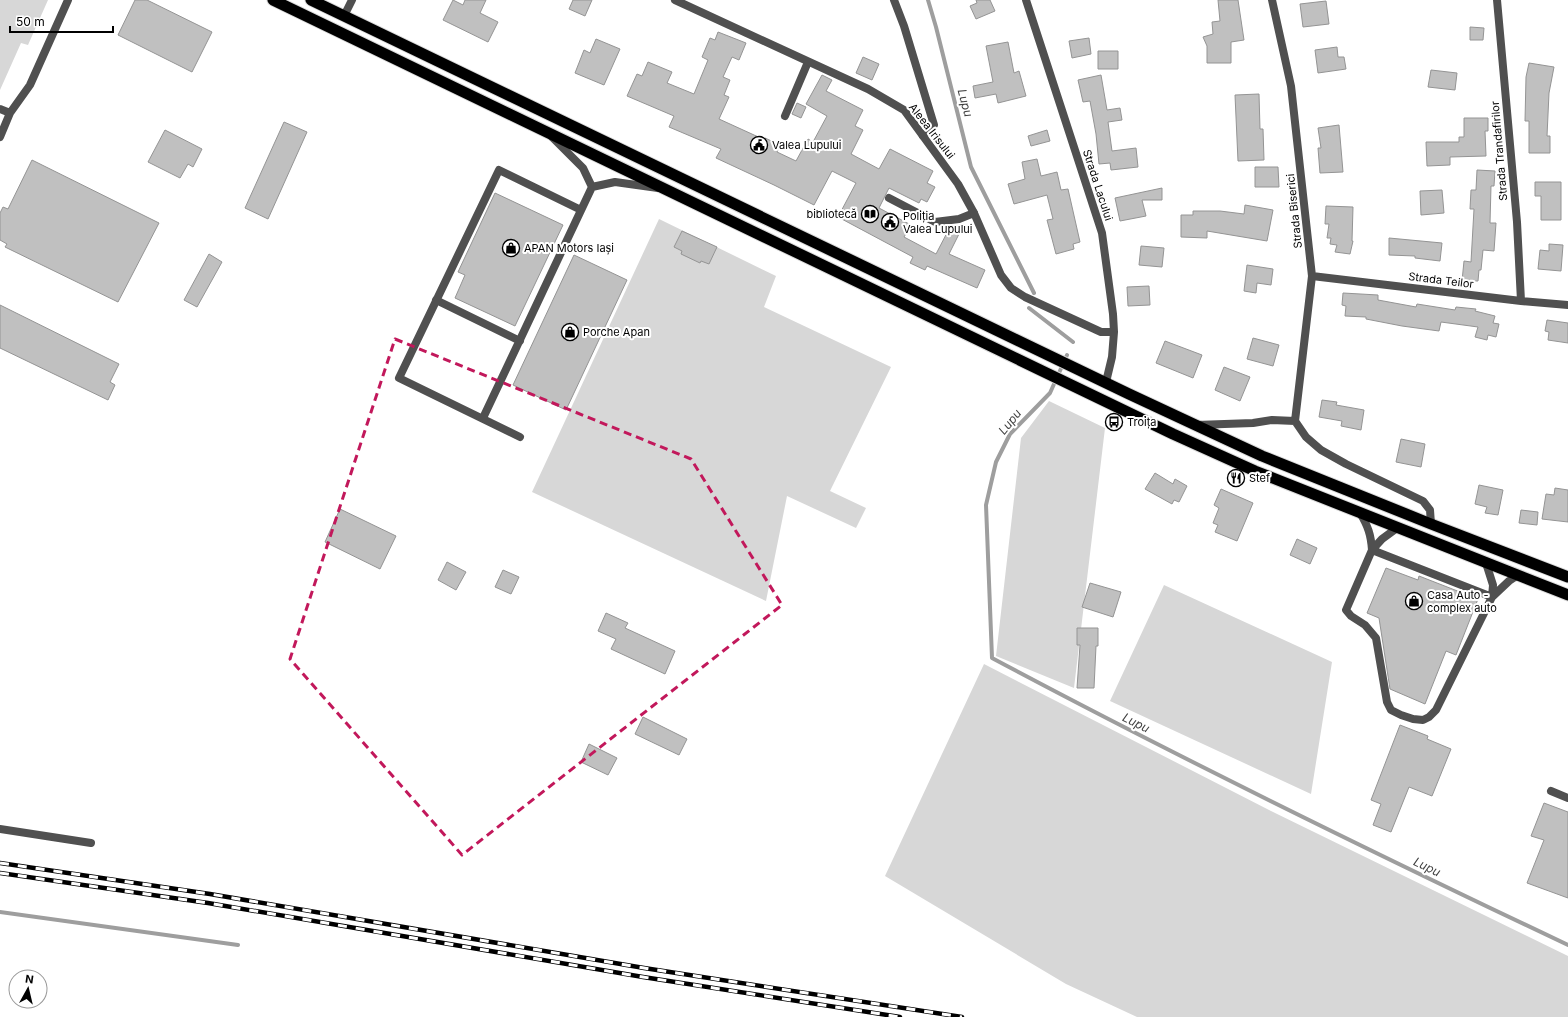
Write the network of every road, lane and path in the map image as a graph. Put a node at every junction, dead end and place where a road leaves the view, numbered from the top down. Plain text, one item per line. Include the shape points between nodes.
1 (68, 0) edge
2 (273, 0) edge
3 (311, 0) edge
4 (352, 0) edge
5 (675, 0) edge
6 (894, 0) edge
7 (1026, 0) edge
8 (1272, 0) edge
9 (1497, 0) edge
10 (344, 16) junction
11 (808, 62) junction
12 (0, 109) edge
13 (10, 113) junction
14 (785, 116) dead end
15 (547, 132) junction
16 (923, 136) junction
17 (0, 137) edge
18 (592, 187) junction
19 (665, 190) junction
20 (889, 198) dead end
21 (581, 210) junction
22 (974, 213) junction
23 (1312, 276) junction
24 (436, 300) junction
25 (1521, 301) junction
26 (1568, 305) edge
27 (1114, 332) junction
28 (520, 340) junction
29 (1106, 382) junction
30 (483, 418) junction
31 (1295, 421) junction
32 (1194, 425) junction
33 (520, 437) dead end
34 (1360, 513) junction
35 (1430, 524) junction
36 (1397, 528) junction
37 (1372, 550) junction
38 (1486, 563) junction
39 (1518, 575) junction
40 (1568, 577) edge
41 (1568, 595) edge
42 (1492, 597) junction
43 (1551, 791) dead end
44 (1568, 798) edge
45 (0, 829) edge
46 (91, 843) dead end

1 - 13 street via 30,85
2 - 15 highway
3 - 10 highway
4 - 10 street
5 - 11 street, Aleea Irisului
6 - 16 street via 934,125
7 - 27 street, Strada Lacului via 1102,233
8 - 23 street, Strada Biserici via 1291,86
9 - 25 street, Strada Trandafirilor via 1517,222
10 - 29 highway
11 - 14 street
11 - 16 street, Aleea Irisului via 868,89 904,110
12 - 13 street
13 - 17 street
15 - 18 street via 583,168
15 - 19 highway
16 - 22 street, Aleea Irisului via 958,184
18 - 19 street via 615,182
18 - 21 street
19 - 34 highway via 1173,434 1255,471
20 - 22 street via 936,222 959,219
21 - 24 street via 499,170
21 - 28 street
22 - 27 street, Aleea Irisului via 1001,275 1011,288 1025,298 1101,332
23 - 25 street, Strada Teilor
23 - 31 street, Strada Biserici
24 - 28 street
24 - 30 street via 399,378
25 - 26 street, Strada Teilor
27 - 29 street, Strada Lacului
28 - 30 street
29 - 32 highway
30 - 33 street
31 - 32 street
31 - 35 street via 1306,437 1321,450 1423,501 1430,510
32 - 35 highway via 1262,456
34 - 36 highway
34 - 37 street via 1371,535
35 - 40 highway
36 - 37 street
36 - 38 highway
37 - 42 street
37 - 42 street via 1346,610 1376,638 1387,702 1391,710 1401,715 1423,720 1436,710
38 - 39 highway
38 - 42 street via 1493,585
39 - 41 highway
39 - 42 street
43 - 44 street
45 - 46 street

